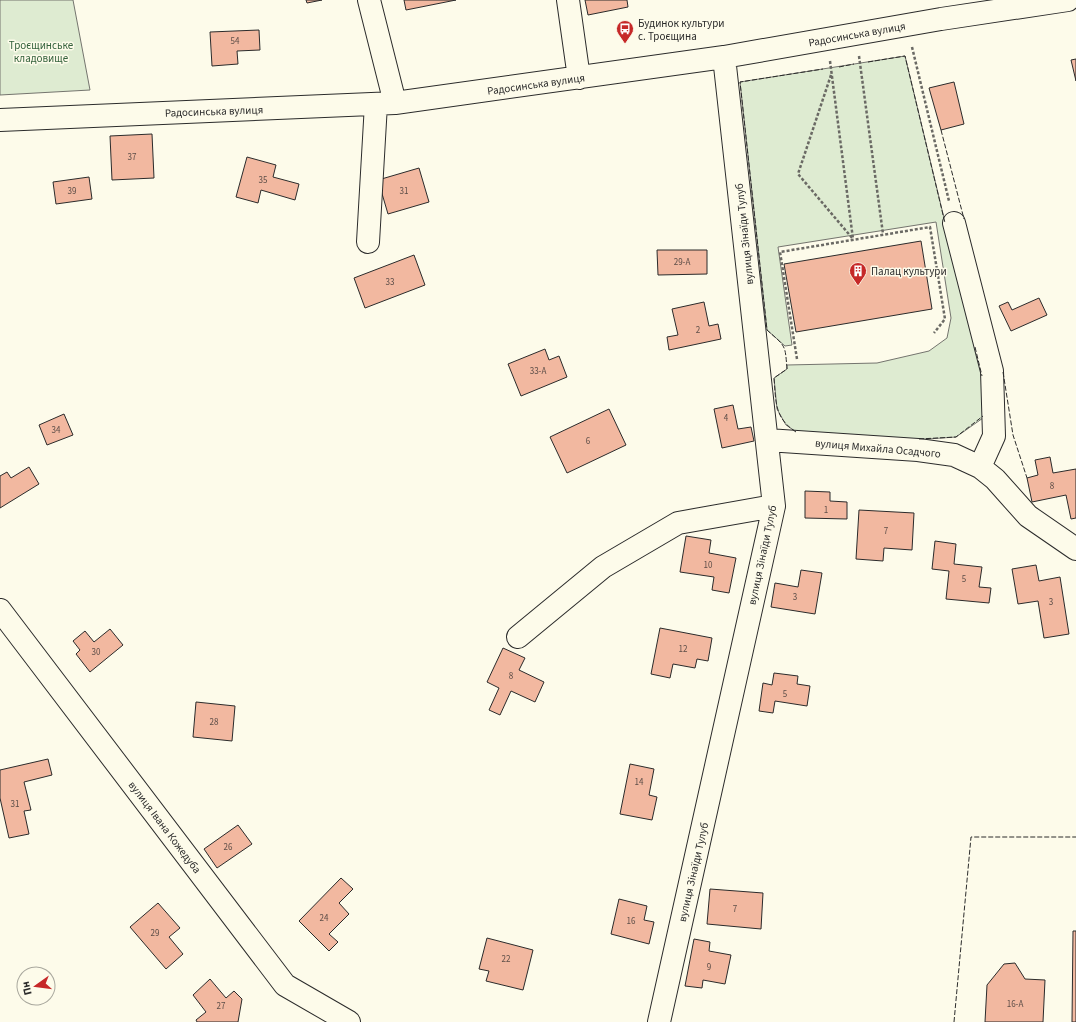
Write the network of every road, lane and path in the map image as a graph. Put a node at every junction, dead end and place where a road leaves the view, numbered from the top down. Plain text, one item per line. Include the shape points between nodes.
1 (369, 0) edge
2 (568, 0) edge
3 (1068, 0) edge
4 (908, 24) junction
5 (856, 34) junction
6 (827, 39) junction
7 (724, 57) junction
8 (831, 73) junction
9 (578, 78) junction
10 (386, 103) junction
11 (0, 120) edge
12 (954, 222) joint
13 (883, 234) junction
14 (853, 239) junction
15 (368, 242) dead end
16 (934, 333) dead end
17 (797, 358) dead end
18 (767, 440) junction
19 (980, 467) junction
20 (774, 506) junction
21 (1076, 549) edge
22 (0, 610) edge
23 (518, 637) dead end
24 (349, 1022) edge
25 (659, 1022) edge

1 - 10 street
2 - 9 street
3 - 4 street, Радосинська вулиця
4 - 5 street, Радосинська вулиця
4 - 12 path via 914,60
5 - 6 street, Радосинська вулиця
5 - 13 path
6 - 7 street, Радосинська вулиця
6 - 8 path
7 - 9 street, Радосинська вулиця
7 - 18 street, вулиця Зінаїди Тулуб
8 - 14 path
8 - 14 path via 798,174
9 - 10 street, Радосинська вулиця
10 - 11 street, Радосинська вулиця
10 - 15 street
12 - 19 street via 992,370 994,436
13 - 14 path
13 - 16 path via 930,227 945,319
14 - 17 path via 780,252
18 - 19 street, вулиця Михайла Осадчого via 918,450 954,455
18 - 20 street, вулиця Зінаїди Тулуб
19 - 21 street, вулиця Михайла Осадчого via 995,479 1028,516
20 - 23 street via 678,523 603,567
20 - 25 street, вулиця Зінаїди Тулуб
22 - 24 street, вулиця Івана Кожедуба via 285,985

